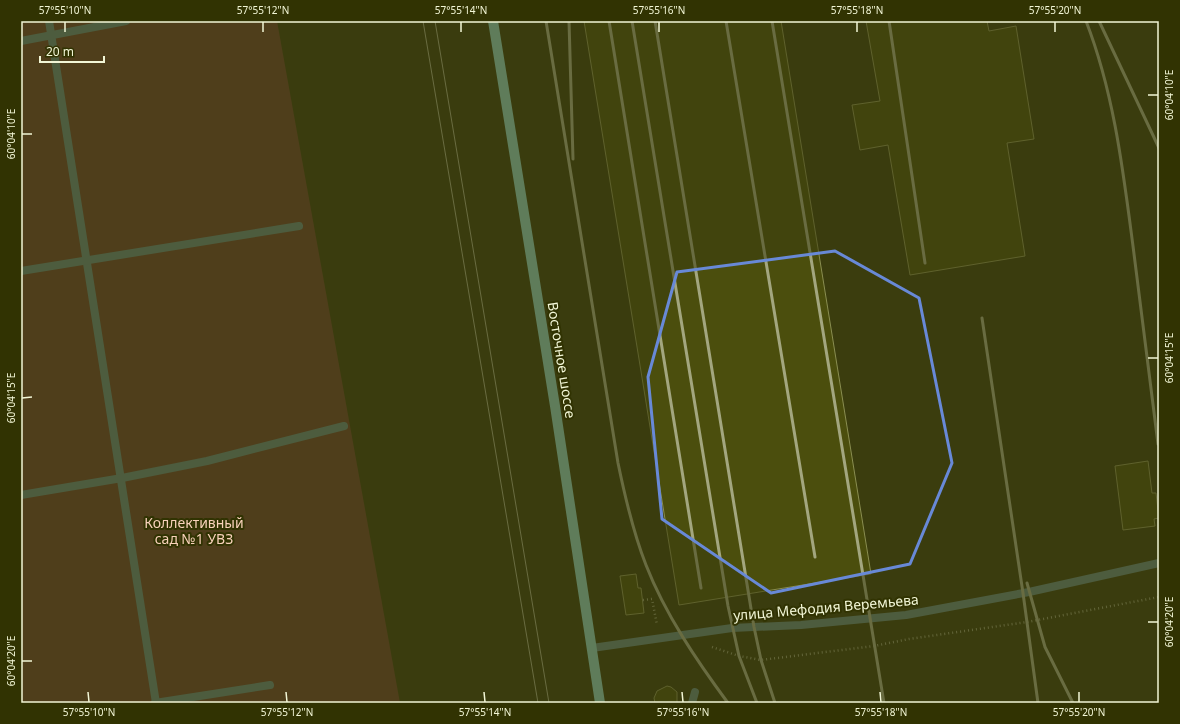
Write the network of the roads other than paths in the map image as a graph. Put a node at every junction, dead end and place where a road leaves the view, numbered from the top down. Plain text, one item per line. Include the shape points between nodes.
1 (49, 21) edge
2 (126, 21) edge
3 (493, 21) edge
4 (51, 36) junction
5 (21, 41) edge
6 (299, 226) dead end
7 (87, 260) junction
8 (21, 271) edge
9 (344, 426) dead end
10 (122, 478) junction
11 (21, 496) edge
12 (1159, 563) edge
13 (592, 648) junction
14 (270, 685) dead end
15 (695, 692) dead end
16 (155, 703) edge
17 (600, 703) edge
18 (692, 703) edge

1 - 4 street
2 - 4 street
3 - 13 main road, Восточное шоссе via 556,406
4 - 5 street
4 - 7 street
6 - 7 street
7 - 8 street
7 - 10 street
9 - 10 street via 207,461
10 - 11 street
10 - 16 street
12 - 13 street, улица Мефодия Веремьева via 1029,592 906,615 801,625 732,628
13 - 17 main road, Восточное шоссе
14 - 16 street
15 - 18 street

